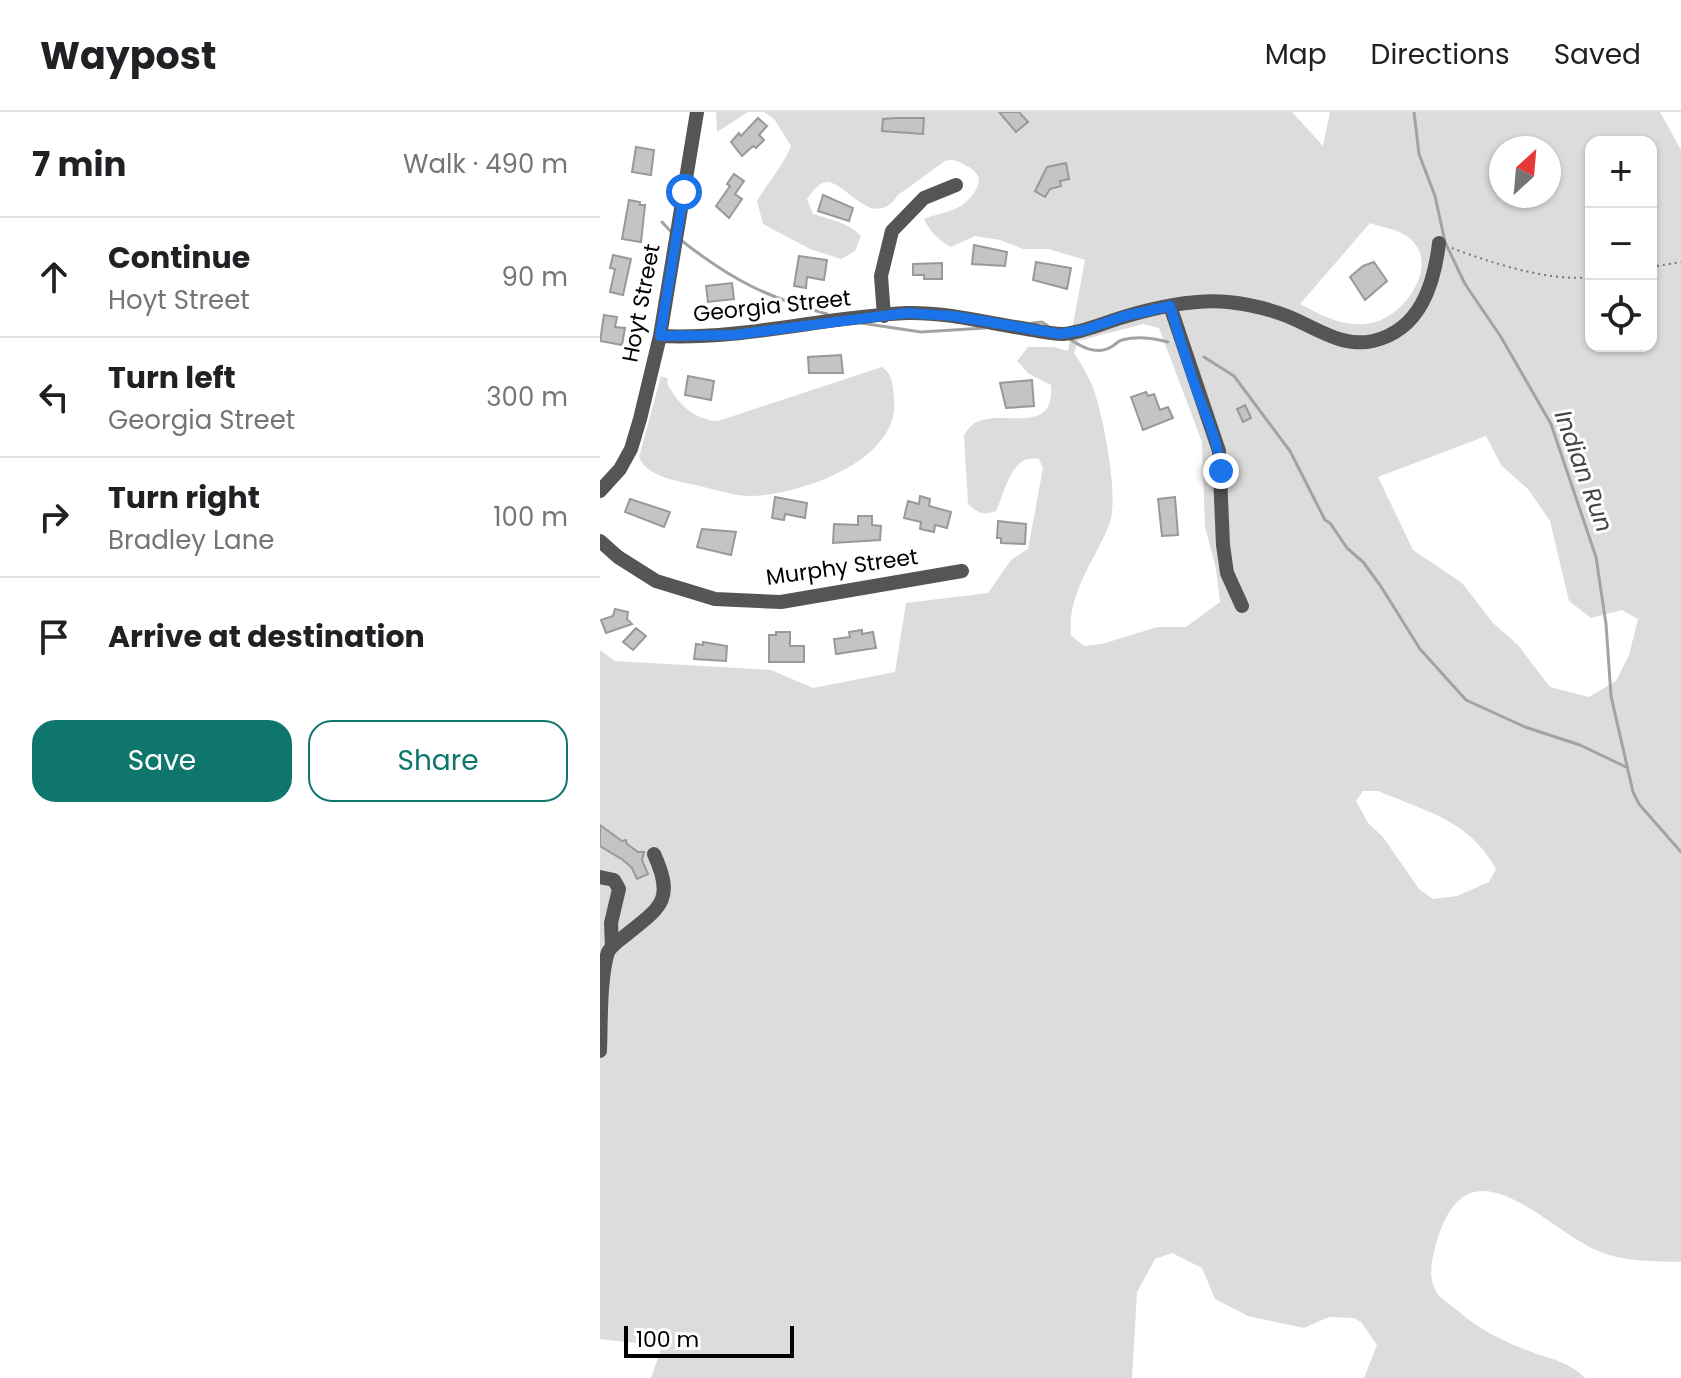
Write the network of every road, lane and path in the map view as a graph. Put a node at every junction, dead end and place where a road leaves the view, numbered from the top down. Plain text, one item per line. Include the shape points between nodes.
1 (697, 112) edge
2 (956, 185) dead end
3 (1439, 243) joint
4 (1681, 262) edge
5 (1657, 266) edge
6 (1585, 278) edge
7 (1170, 306) junction
8 (884, 316) junction
9 (660, 336) junction
10 (600, 491) edge
11 (600, 541) edge
12 (962, 571) dead end
13 (1242, 606) dead end
14 (654, 854) dead end
15 (600, 877) edge
16 (600, 924) edge
17 (611, 942) junction
18 (600, 1051) edge

1 - 9 street, Hoyt Street
2 - 8 street via 924,198 892,231 881,276
3 - 6 path via 1544,274
3 - 7 street, Georgia Street via 1422,306 1406,323 1371,341 1335,338 1258,307 1226,302
4 - 5 path
7 - 8 street, Georgia Street via 1060,334 953,316
7 - 13 street via 1219,451 1227,573
8 - 9 street, Georgia Street via 733,335
9 - 10 street, Hoyt Street via 631,449
11 - 12 street, Murphy Street via 656,581 715,599 781,602
14 - 17 street via 663,874 663,902
15 - 17 street via 614,880 619,889
16 - 17 street via 609,930
17 - 18 street via 602,980

